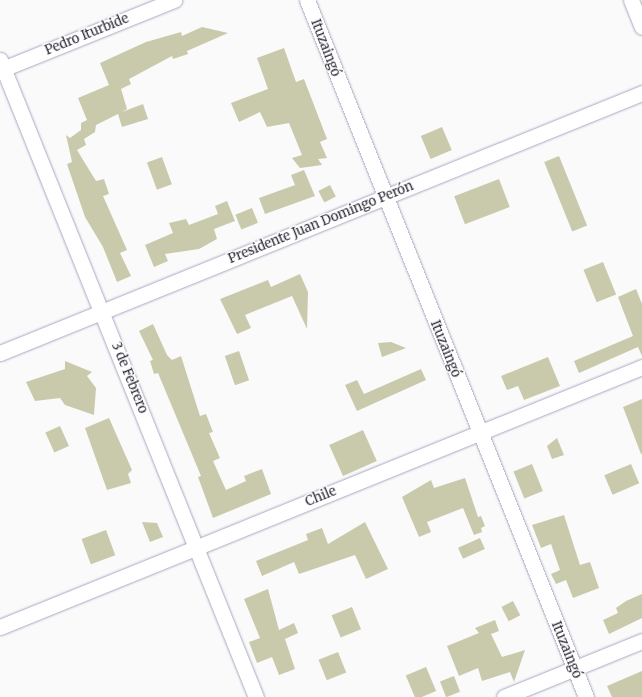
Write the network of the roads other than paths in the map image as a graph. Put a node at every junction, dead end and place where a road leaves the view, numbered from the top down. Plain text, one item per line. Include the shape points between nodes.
1 (174, 0) edge
2 (307, 0) edge
3 (631, 0) edge
4 (642, 27) edge
5 (1, 66) edge
6 (642, 93) edge
7 (384, 198) junction
8 (102, 312) junction
9 (0, 353) edge
10 (642, 367) edge
11 (479, 432) junction
12 (198, 547) junction
13 (0, 627) edge
14 (642, 641) edge
15 (573, 668) junction
16 (256, 697) edge
17 (504, 697) edge
18 (586, 697) edge

1 - 5 street, Pedro Iturbide
2 - 7 street, Ituzaingó
3 - 4 street
5 - 8 street, 3 de Febrero
6 - 7 street, Presidente Juan Domingo Perón
7 - 8 street, Presidente Juan Domingo Perón
7 - 11 street, Ituzaingó
8 - 9 street, Presidente Juan Domingo Perón
8 - 12 street, 3 de Febrero
10 - 11 street, Chile
11 - 12 street, Chile
11 - 15 street, Ituzaingó
12 - 13 street, Chile
12 - 16 street, 3 de Febrero
14 - 15 street
15 - 17 street
15 - 18 street, Ituzaingó

